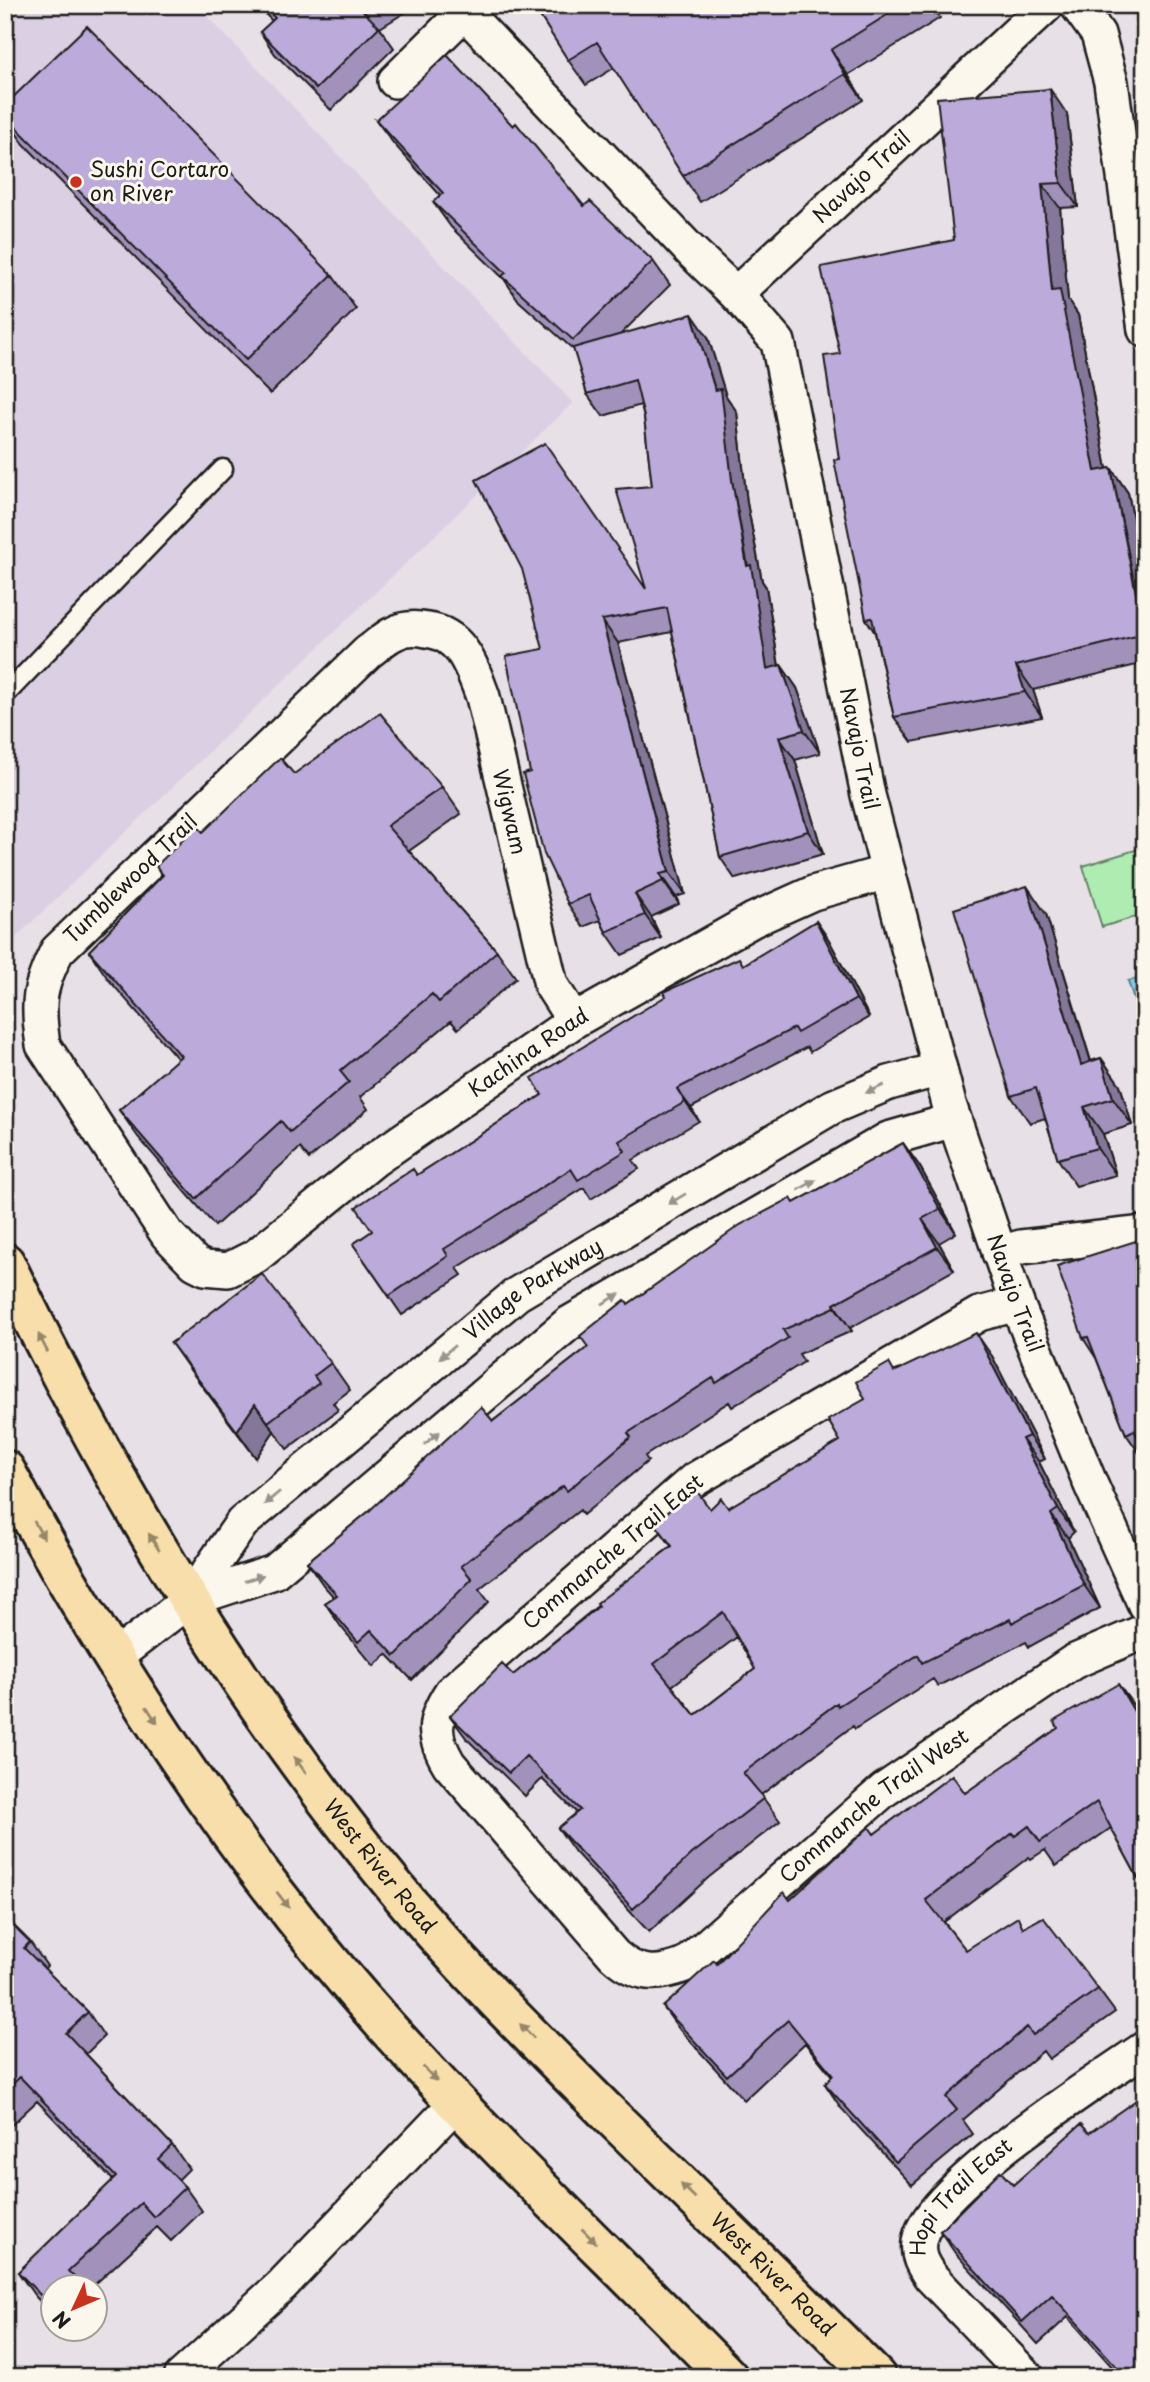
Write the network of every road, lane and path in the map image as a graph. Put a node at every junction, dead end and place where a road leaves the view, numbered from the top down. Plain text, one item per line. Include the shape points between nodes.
1 (1047, 5) edge
2 (1077, 5) edge
3 (469, 9) edge
4 (396, 81) dead end
5 (736, 294) junction
6 (1145, 330) edge
7 (223, 469) dead end
8 (418, 628) joint
9 (5, 695) edge
10 (888, 872) junction
11 (573, 1021) junction
12 (940, 1069) junction
13 (954, 1120) junction
14 (1145, 1233) edge
15 (999, 1253) junction
16 (5, 1263) edge
17 (195, 1263) joint
18 (1017, 1304) junction
19 (5, 1470) edge
20 (189, 1600) junction
21 (1145, 1605) edge
22 (1145, 1631) edge
23 (114, 1658) junction
24 (436, 1741) joint
25 (1145, 2048) edge
26 (457, 2102) junction
27 (181, 2377) edge
28 (728, 2377) edge
29 (876, 2377) edge
30 (1027, 2377) edge

1 - 5 street, Navajo Trail
2 - 6 street via 1098,34 1111,82
3 - 4 street
3 - 5 street
5 - 10 street, Navajo Trail via 779,342 868,794
7 - 9 lane
8 - 11 street, Wigwam via 440,631 470,660 483,697 551,985
8 - 17 street, Tumblewood Trail via 396,632 368,652 57,951 41,981 43,1045 167,1234
10 - 11 street, Kachina Road via 813,893 753,920
10 - 12 street, Navajo Trail
11 - 17 street, Kachina Road via 374,1160 257,1256 228,1270
12 - 13 street, Navajo Trail
12 -> 20 street, Village Parkway via 889,1083 832,1107 517,1294 240,1525
13 - 15 street, Navajo Trail
20 -> 13 street, Village Parkway via 274,1572 568,1324 888,1139
14 - 15 street
15 - 18 street, Navajo Trail
20 -> 16 main road, West River Road via 83,1418
18 - 21 street, Navajo Trail
18 - 24 street, Commanche Trail East via 979,1314 694,1480 450,1692 439,1710
19 -> 23 main road
20 - 23 street, Village Parkway
29 -> 20 main road, West River Road via 530,2035 401,1894 271,1726
22 - 24 street, Commanche Trail West via 1073,1662 884,1790 685,1965 662,1974 628,1968 614,1955 449,1764
23 -> 26 main road via 266,1879 381,2020
25 - 30 street, Hopi Trail East via 1005,2145 952,2194 926,2223 919,2240 919,2259 930,2276
26 - 27 street via 282,2285
26 -> 28 main road

